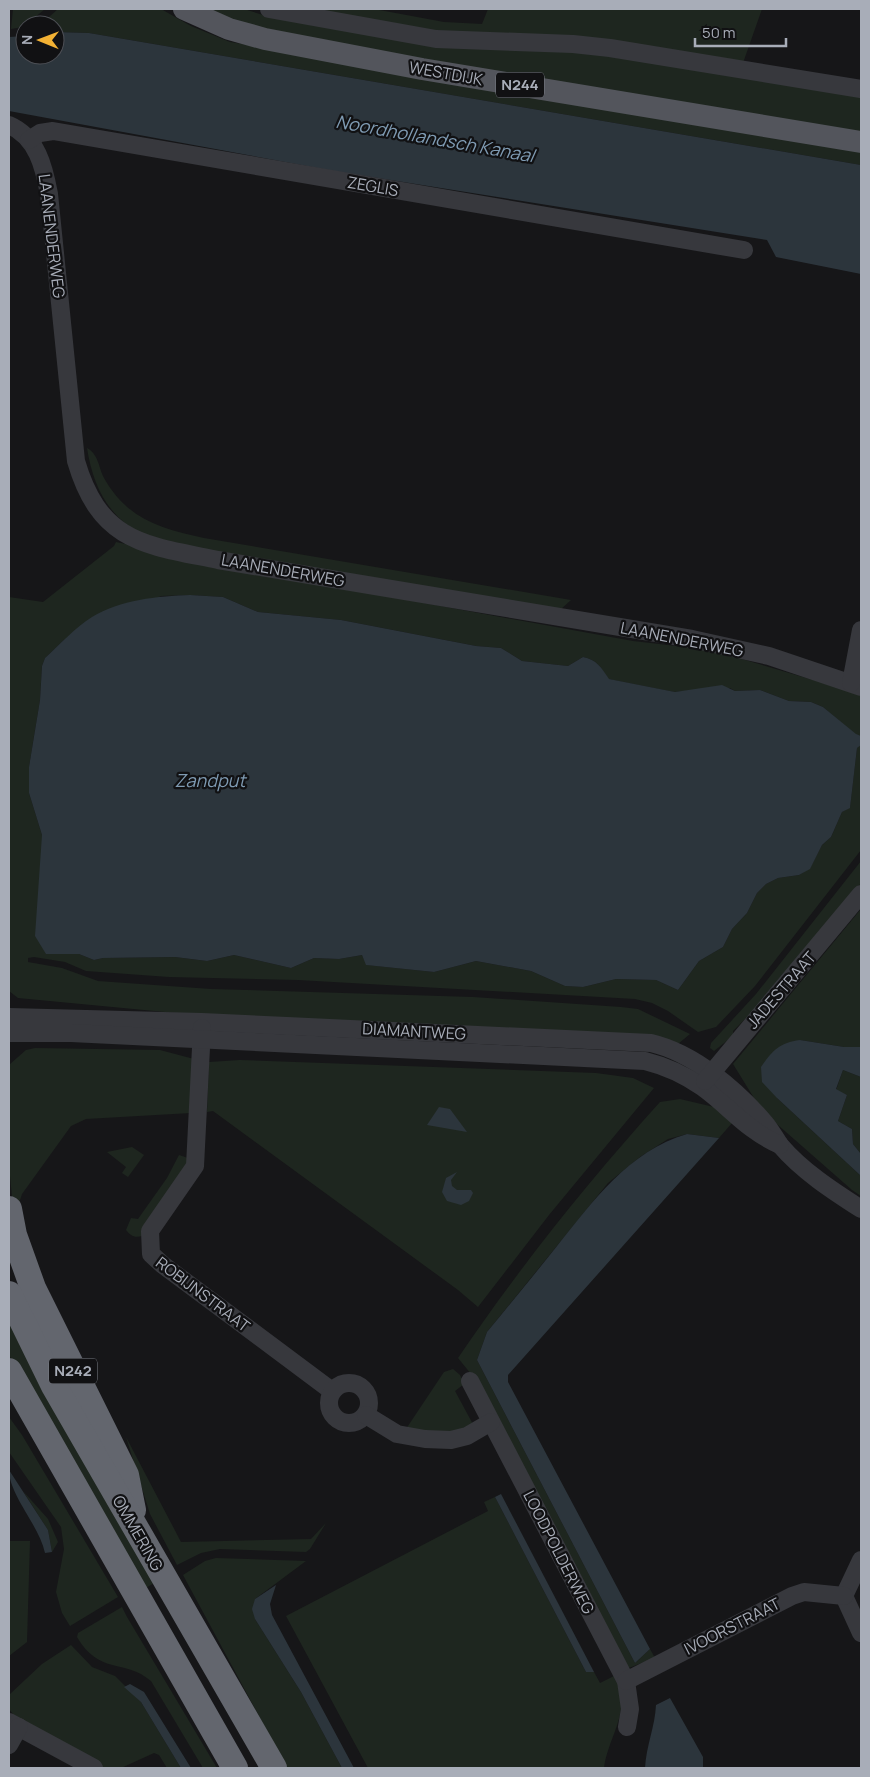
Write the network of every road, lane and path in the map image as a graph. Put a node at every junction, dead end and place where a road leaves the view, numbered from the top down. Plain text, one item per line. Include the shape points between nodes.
1 (184, 9) edge
2 (269, 9) edge
3 (861, 89) edge
4 (9, 126) edge
5 (29, 140) junction
6 (861, 142) edge
7 (744, 250) dead end
8 (861, 630) edge
9 (856, 685) edge
10 (861, 894) edge
11 (9, 1018) edge
12 (202, 1031) junction
13 (9, 1032) edge
14 (712, 1072) junction
15 (701, 1087) junction
16 (780, 1145) junction
17 (9, 1209) edge
18 (861, 1209) edge
19 (9, 1294) edge
20 (9, 1371) edge
21 (470, 1381) dead end
22 (332, 1391) junction
23 (9, 1409) edge
24 (366, 1415) junction
25 (490, 1422) junction
26 (137, 1533) junction
27 (113, 1557) junction
28 (861, 1560) edge
29 (844, 1596) junction
30 (861, 1633) edge
31 (626, 1681) junction
32 (14, 1724) edge
33 (627, 1727) dead end
34 (9, 1745) edge
35 (94, 1768) edge
36 (235, 1768) edge
37 (274, 1768) edge

1 - 6 main road, WESTDIJK / N244 via 229,29 264,39
2 - 3 street, WESTDIJK via 436,39 610,48
4 - 5 street
5 - 7 street, ZEGLIS via 53,130
5 - 9 street, LAANENDERWEG via 42,162 50,194 76,461 89,494 123,534 154,547 218,560 692,639 769,656
8 - 9 street, LAANENDERWEG
10 - 14 street, JADESTRAAT
11 - 12 street, DIAMANTWEG
12 - 13 street, DIAMANTWEG
12 - 14 street, DIAMANTWEG via 642,1042 670,1048
12 - 15 street, DIAMANTWEG via 276,1044 645,1060 666,1067
12 - 22 street, ROBIJNSTRAAT via 195,1166 150,1231 151,1254
14 - 15 street, JADESTRAAT
14 - 16 street, DIAMANTWEG via 765,1123
15 - 16 street, DIAMANTWEG via 759,1136
16 - 18 street, DIAMANTWEG via 830,1189
17 - 26 highway, N242 via 17,1244 33,1288 126,1475
19 - 26 highway, OMMERING / N242 via 54,1386
20 - 27 highway, OMMERING
21 - 25 street, LOODPOLDERWEG
22 - 24 street via 350,1382 363,1388 369,1400
22 - 24 street via 328,1402 335,1418 354,1423
23 - 27 highway
24 - 25 street via 397,1434 425,1439 451,1440 467,1436
25 - 31 street, LOODPOLDERWEG
26 - 37 highway, OMMERING / N242
27 - 36 highway, OMMERING
28 - 29 street
29 - 30 street
29 - 31 street, IVOORSTRAAT via 804,1592 792,1596
31 - 33 street, LOODPOLDERWEG via 630,1709
32 - 34 street
32 - 35 street

